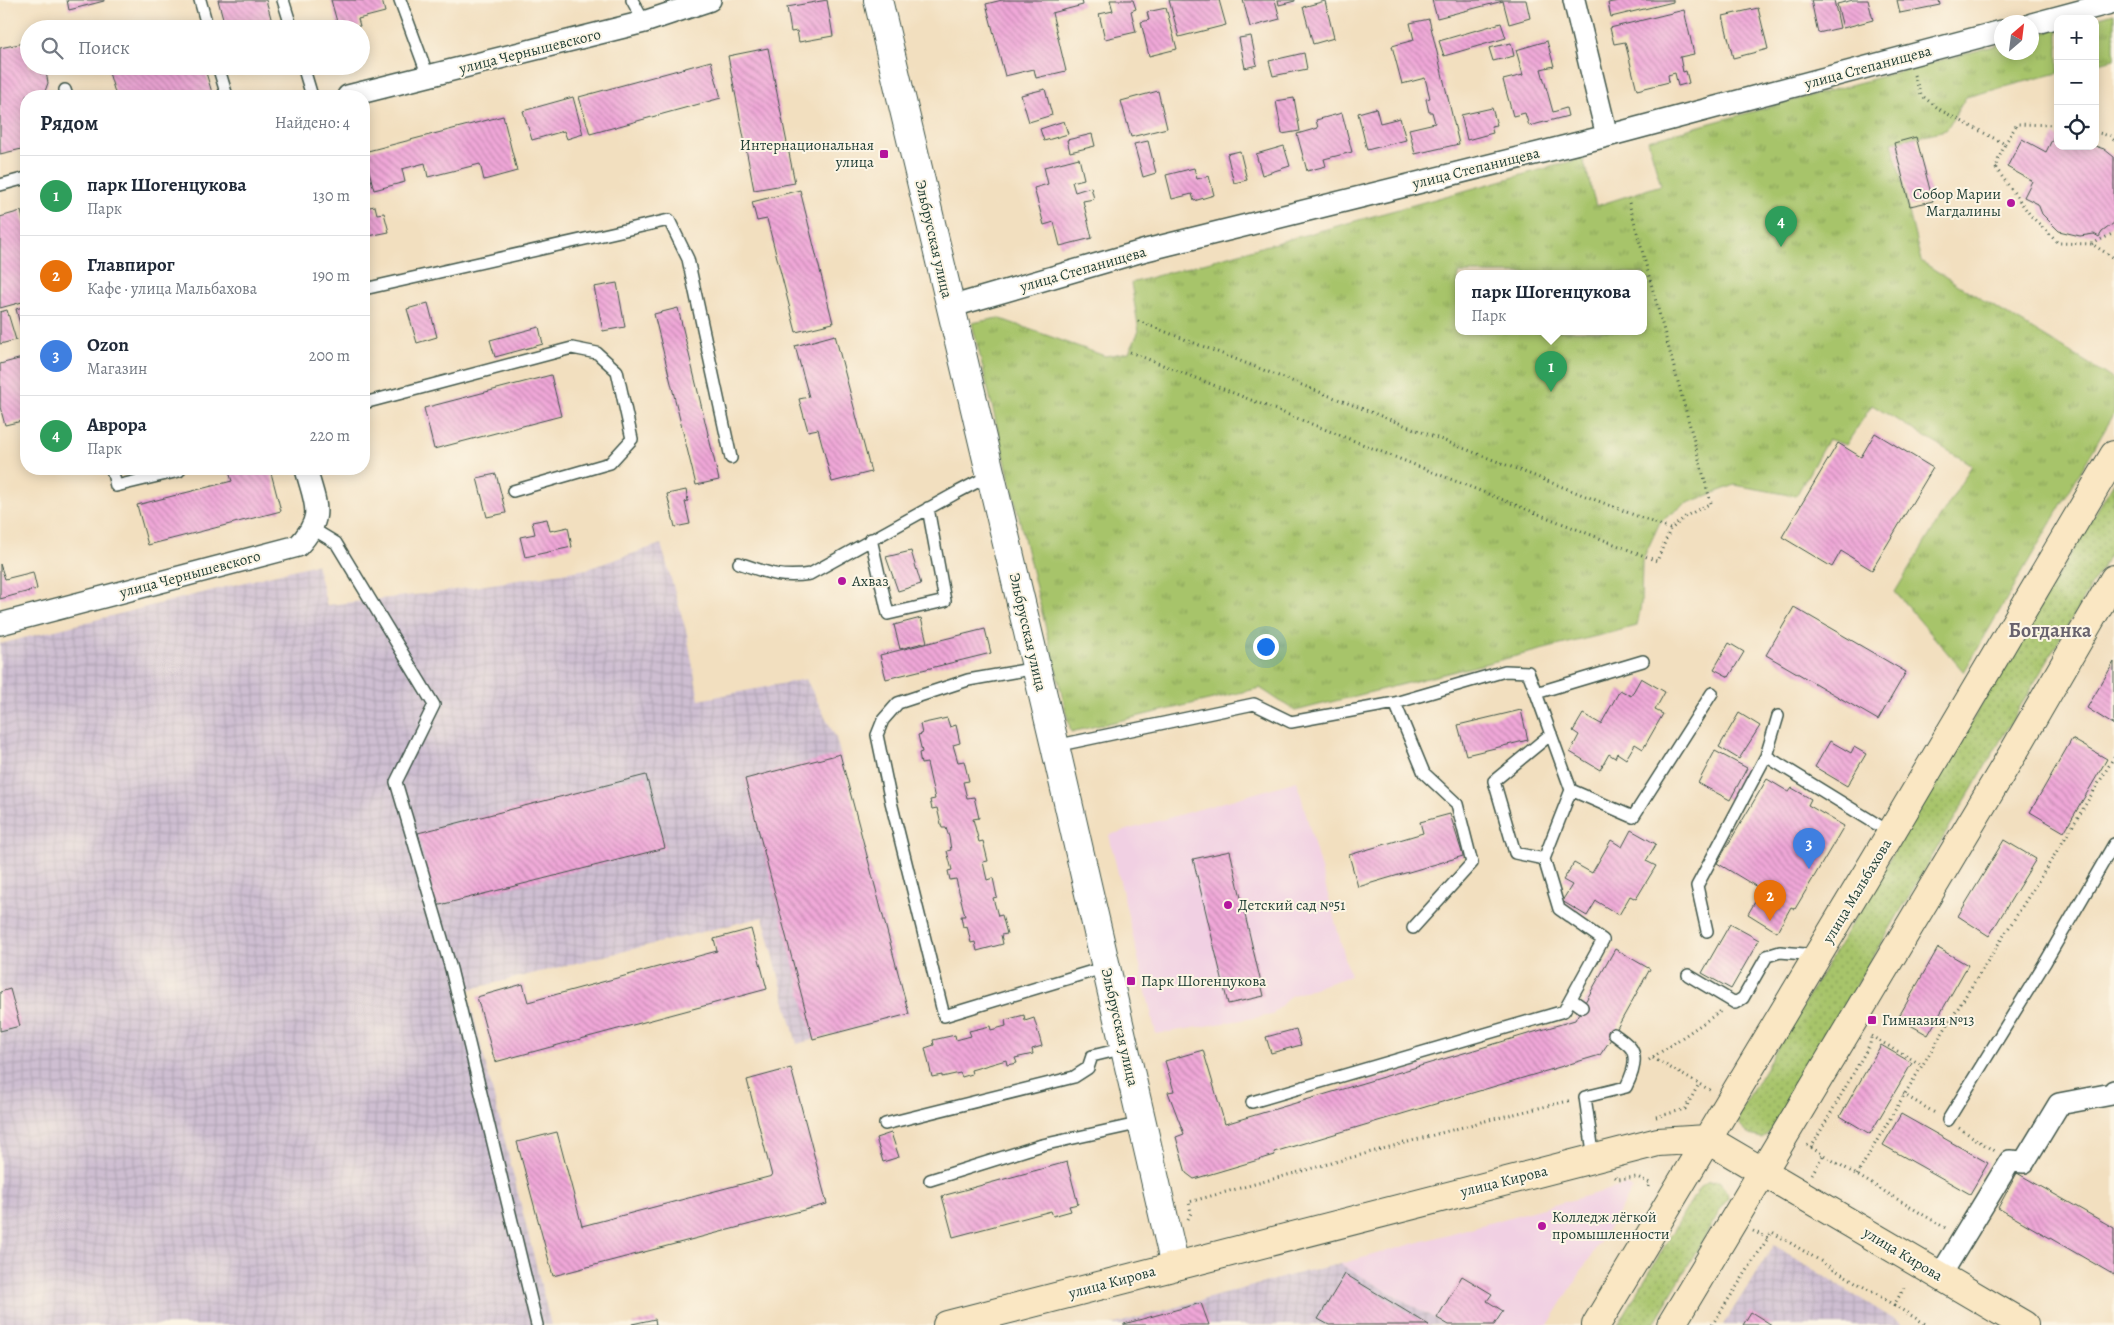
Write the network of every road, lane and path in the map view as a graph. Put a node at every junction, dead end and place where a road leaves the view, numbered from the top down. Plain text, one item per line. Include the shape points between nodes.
1 (200, 0) edge
2 (283, 0) edge
3 (400, 0) edge
4 (632, 0) edge
5 (708, 0) edge
6 (878, 0) edge
7 (1574, 0) edge
8 (2114, 2) edge
9 (206, 20) edge
10 (289, 20) edge
11 (644, 22) junction
12 (2039, 22) edge
13 (1994, 34) edge
14 (1908, 56) junction
15 (221, 75) edge
16 (306, 75) edge
17 (428, 76) junction
18 (225, 90) edge
19 (310, 90) edge
20 (370, 90) edge
21 (2054, 125) edge
22 (2099, 133) edge
23 (1607, 136) junction
24 (2114, 140) edge
25 (2005, 144) junction
26 (20, 180) edge
27 (0, 185) edge
28 (1628, 199) dead end
29 (2114, 233) edge
30 (2092, 244) junction
31 (2114, 258) edge
32 (370, 288) edge
33 (950, 307) junction
34 (1138, 321) dead end
35 (1130, 352) dead end
36 (370, 401) edge
37 (2114, 455) edge
38 (731, 458) dead end
39 (113, 475) edge
40 (162, 475) edge
41 (308, 475) edge
42 (992, 479) junction
43 (513, 491) dead end
44 (928, 508) junction
45 (313, 528) junction
46 (1670, 530) junction
47 (871, 539) junction
48 (739, 563) dead end
49 (2111, 593) edge
50 (0, 624) edge
51 (1643, 661) dead end
52 (1037, 668) junction
53 (1536, 693) junction
54 (1712, 693) dead end
55 (1395, 703) junction
56 (1778, 716) dead end
57 (1551, 734) junction
58 (1055, 746) junction
59 (1766, 756) junction
60 (2114, 757) edge
61 (1571, 790) junction
62 (1891, 833) junction
63 (2114, 844) edge
64 (1544, 859) junction
65 (1413, 928) dead end
66 (1707, 931) dead end
67 (1818, 955) junction
68 (1106, 967) junction
69 (1688, 975) dead end
70 (1571, 999) junction
71 (1735, 1002) junction
72 (1582, 1007) dead end
73 (1872, 1028) dead end
74 (1614, 1034) dead end
75 (1871, 1036) junction
76 (1125, 1048) junction
77 (1653, 1058) junction
78 (1634, 1060) junction
79 (1922, 1065) junction
80 (1699, 1084) junction
81 (2114, 1091) edge
82 (1717, 1094) dead end
83 (1584, 1097) junction
84 (1252, 1102) dead end
85 (1647, 1120) dead end
86 (1948, 1120) dead end
87 (1142, 1123) junction
88 (884, 1124) dead end
89 (1707, 1139) junction
90 (1805, 1144) dead end
91 (1811, 1148) junction
92 (1823, 1155) junction
93 (1602, 1166) junction
94 (1762, 1172) junction
95 (1856, 1175) junction
96 (1811, 1177) dead end
97 (930, 1180) dead end
98 (1650, 1183) dead end
99 (1187, 1224) dead end
100 (1746, 1227) dead end
101 (1768, 1238) junction
102 (1963, 1238) junction
103 (1175, 1266) junction
104 (1940, 1276) junction
105 (1904, 1288) dead end
106 (1894, 1305) junction
107 (537, 1325) edge
108 (947, 1325) edge
109 (1596, 1325) edge
110 (1672, 1325) edge
111 (1712, 1325) edge
112 (1927, 1325) edge
113 (2024, 1325) edge

1 - 9 lane
2 - 10 lane
3 - 17 lane
4 - 11 lane
5 - 11 street, улица Чернышевского
6 - 33 street, Эльбрусская улица
7 - 23 street
8 - 12 street
11 - 17 street, улица Чернышевского
13 - 14 street, улица Степанищева
14 - 23 street, улица Степанищева
14 - 25 path via 1921,95 1942,112
15 - 18 lane
16 - 19 lane
17 - 20 street, улица Чернышевского
21 - 25 path via 2017,124
22 - 24 path
23 - 33 street, улица Степанищева via 1146,250
25 - 30 path via 1995,167 2031,216 2058,243
26 - 27 lane
28 - 46 path via 1711,503 1686,516
29 - 30 path
30 - 31 path
32 - 38 lane via 669,220 688,259
33 - 42 street, Эльбрусская улица
34 - 46 path
35 - 46 path via 1657,561
36 - 43 lane via 572,348 597,353 617,371 632,440 610,463
37 - 62 main road, улица Мальбахова
39 - 40 lane via 116,486
41 - 45 street via 316,509
42 - 44 lane via 979,481
42 - 52 street, Эльбрусская улица
44 - 47 lane
44 - 47 lane via 945,601 888,614
45 - 50 street, улица Чернышевского via 298,546
45 - 107 lane via 336,543 434,705 396,782 451,969
47 - 48 lane via 810,574 792,577 773,575
49 - 94 main road
51 - 53 lane
52 - 58 street, Эльбрусская улица
52 - 68 lane via 968,680 898,703 883,720 877,735 891,802 944,1016
53 - 55 lane via 1528,672 1505,672
53 - 57 lane
54 - 61 lane via 1633,817
55 - 58 lane via 1292,722 1254,704
55 - 65 lane via 1424,773 1457,804 1472,864
56 - 59 lane
57 - 61 lane
57 - 64 lane via 1494,781 1516,853
58 - 68 street, Эльбрусская улица
59 - 62 lane
59 - 66 lane via 1697,886
60 - 79 path
61 - 64 lane
62 - 67 main road, улица Мальбахова
63 - 86 lane
64 - 70 lane via 1559,909 1603,940
67 - 71 lane via 1780,952 1767,956 1742,998
67 - 89 main road, улица Мальбахова
68 - 76 street, Эльбрусская улица
69 - 71 lane
70 - 72 lane
70 - 84 lane via 1564,1011
71 - 77 path
73 - 75 path
74 - 78 lane via 1632,1050
75 - 79 path
75 - 91 path via 1870,1044
76 - 87 street, Эльбрусская улица
76 - 88 lane via 1092,1056 1088,1068 1074,1076
77 - 78 path via 1644,1062
77 - 80 path
78 - 83 lane via 1626,1086
79 - 95 path
80 - 82 path
80 - 85 path via 1685,1109
81 - 102 street via 2059,1104 2024,1162 2010,1161
83 - 93 lane
83 - 99 path via 1190,1202
87 - 97 lane via 1042,1145
87 - 103 street, Эльбрусская улица
89 - 93 main road, улица Кирова via 1658,1142
89 - 94 main road, улица Кирова
89 - 109 main road, улица Мальбахова
90 - 91 path
91 - 92 path
92 - 95 path
92 - 96 path
93 - 98 path via 1618,1179 1637,1177
93 - 103 main road, улица Кирова
94 - 104 main road, улица Кирова
94 - 110 main road
95 - 102 path
100 - 101 path
101 - 106 path via 1772,1232
101 - 111 path
102 - 104 street
103 - 108 main road, улица Кирова
104 - 113 main road, улица Кирова
105 - 106 path
106 - 112 path

